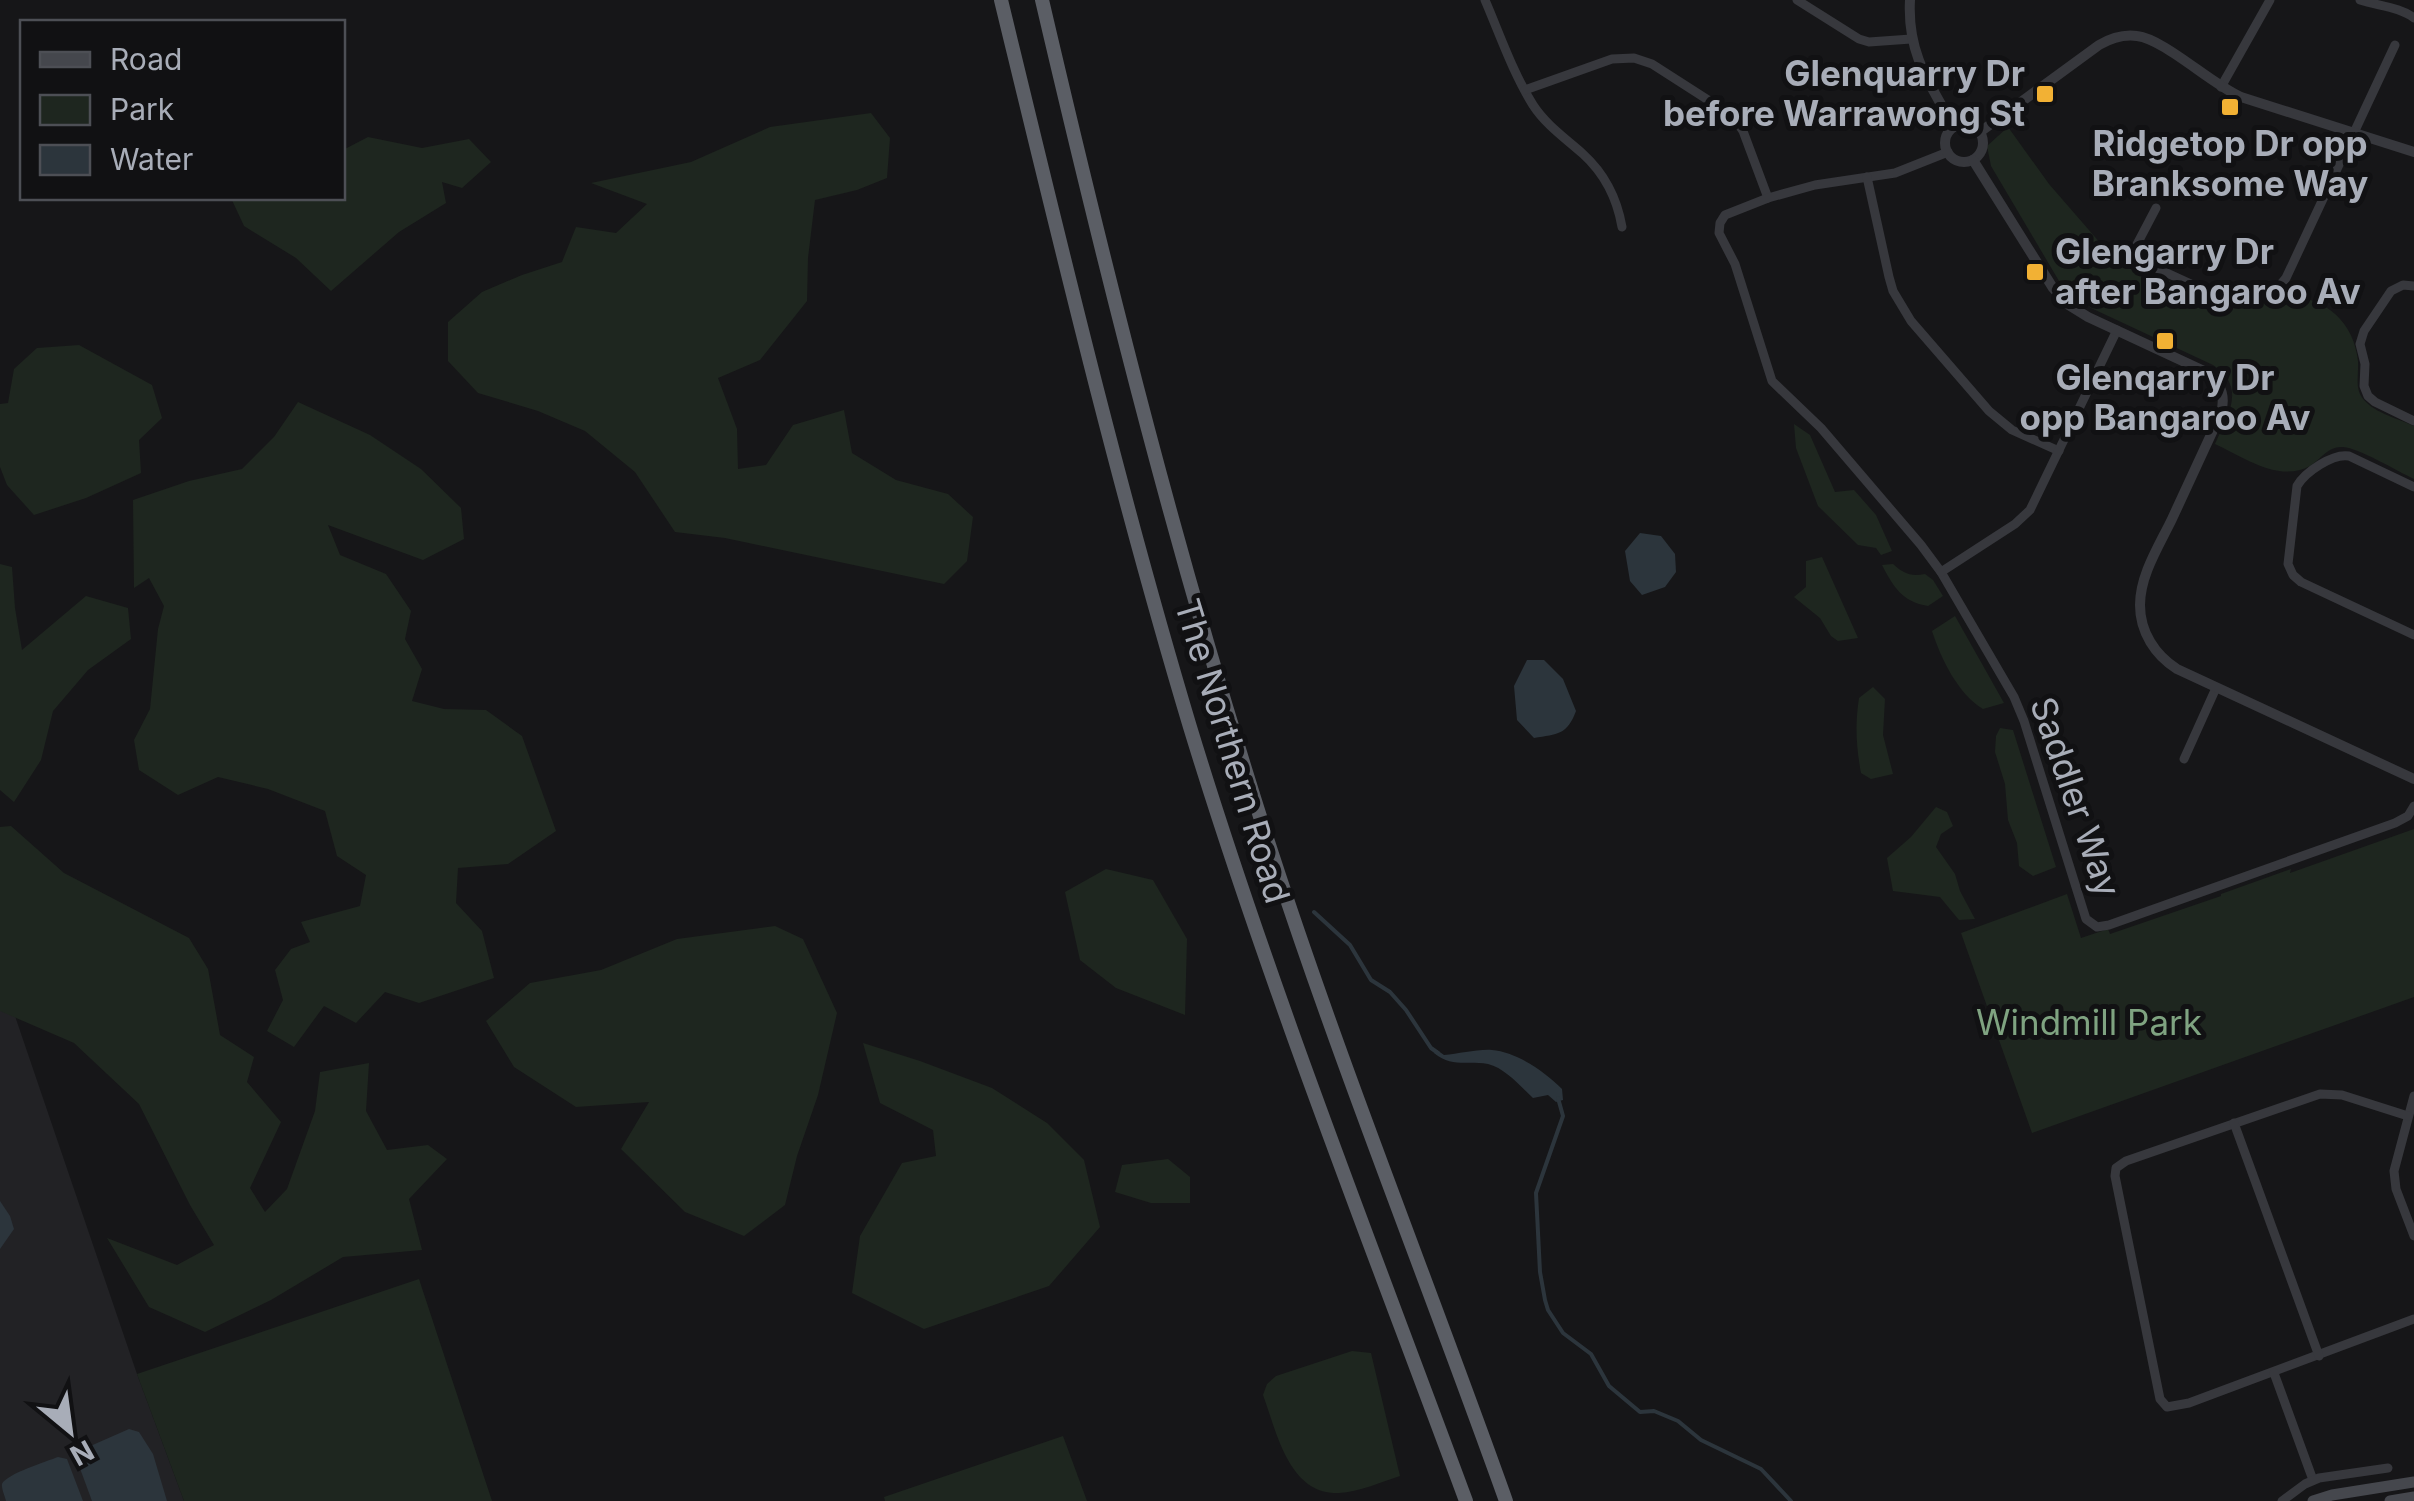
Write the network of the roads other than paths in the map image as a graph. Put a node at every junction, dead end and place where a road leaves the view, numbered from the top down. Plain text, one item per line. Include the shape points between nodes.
1 (1000, 0) edge
2 (1042, 0) edge
3 (1484, 0) edge
4 (1797, 0) edge
5 (1910, 0) edge
6 (2270, 0) edge
7 (2360, 0) edge
8 (2414, 18) edge
9 (1912, 39) junction
10 (2395, 45) dead end
11 (2221, 87) junction
12 (1525, 90) junction
13 (1954, 127) junction
14 (1980, 132) junction
15 (2354, 133) junction
16 (1948, 152) junction
17 (2414, 152) edge
18 (1973, 160) junction
19 (1867, 177) junction
20 (1768, 198) junction
21 (2156, 208) dead end
22 (1622, 227) dead end
23 (2414, 286) edge
24 (2117, 330) junction
25 (2414, 420) edge
26 (2059, 451) junction
27 (2414, 486) edge
28 (1941, 572) junction
29 (2414, 634) edge
30 (2216, 688) junction
31 (2184, 759) dead end
32 (2414, 779) edge
33 (2414, 806) edge
34 (2414, 1096) edge
35 (2408, 1116) junction
36 (2234, 1123) junction
37 (2414, 1236) edge
38 (2414, 1319) edge
39 (2319, 1356) junction
40 (2274, 1373) junction
41 (2388, 1468) dead end
42 (2313, 1480) junction
43 (2414, 1482) edge
44 (2414, 1497) edge
45 (1466, 1501) edge
46 (1506, 1501) edge
47 (2282, 1501) edge
48 (2314, 1501) edge
49 (2390, 1501) edge

1 - 45 highway, The Northern Road via 1131,522 1191,727 1276,985
2 - 46 highway, The Northern Road via 1144,418 1237,742 1311,971
3 - 12 street
4 - 9 street via 1859,39
5 - 9 street
6 - 11 street
7 - 8 street
9 - 13 street via 1925,78
10 - 15 street
11 - 14 street via 2155,41 2120,36
11 - 15 street
12 - 20 street via 1612,58 1652,64 1733,116
12 - 22 street via 1544,120 1606,180
13 - 14 street via 1968,124
13 - 16 street
14 - 18 street via 1983,147
15 - 17 street
15 - 21 street via 2286,278 2266,296 2228,301 2141,260 2136,245
16 - 18 street via 1959,161
16 - 19 street
18 - 24 street via 2061,299
19 - 20 street
19 - 26 street via 1888,277 1911,321 2000,423
20 - 28 street, Saddler Way via 1722,217 1718,233 1772,381
23 - 25 street via 2391,291 2360,344 2368,396
24 - 26 street
24 - 30 street via 2204,371 2221,389 2221,414 2145,577 2140,607 2146,635 2162,658
26 - 28 street via 2030,510
27 - 29 street via 2349,456 2331,457 2297,486 2288,562 2302,582
28 - 33 street, Saddler Way via 2017,704 2092,925 2109,925 2395,823
30 - 31 street
30 - 32 street
34 - 35 street
35 - 36 street via 2331,1093
35 - 37 street via 2394,1178
36 - 39 street
36 - 40 street via 2126,1161 2114,1176 2164,1405 2189,1403
38 - 39 street
39 - 40 street
40 - 42 street
41 - 42 street
42 - 47 street
43 - 48 main road
44 - 49 main road

